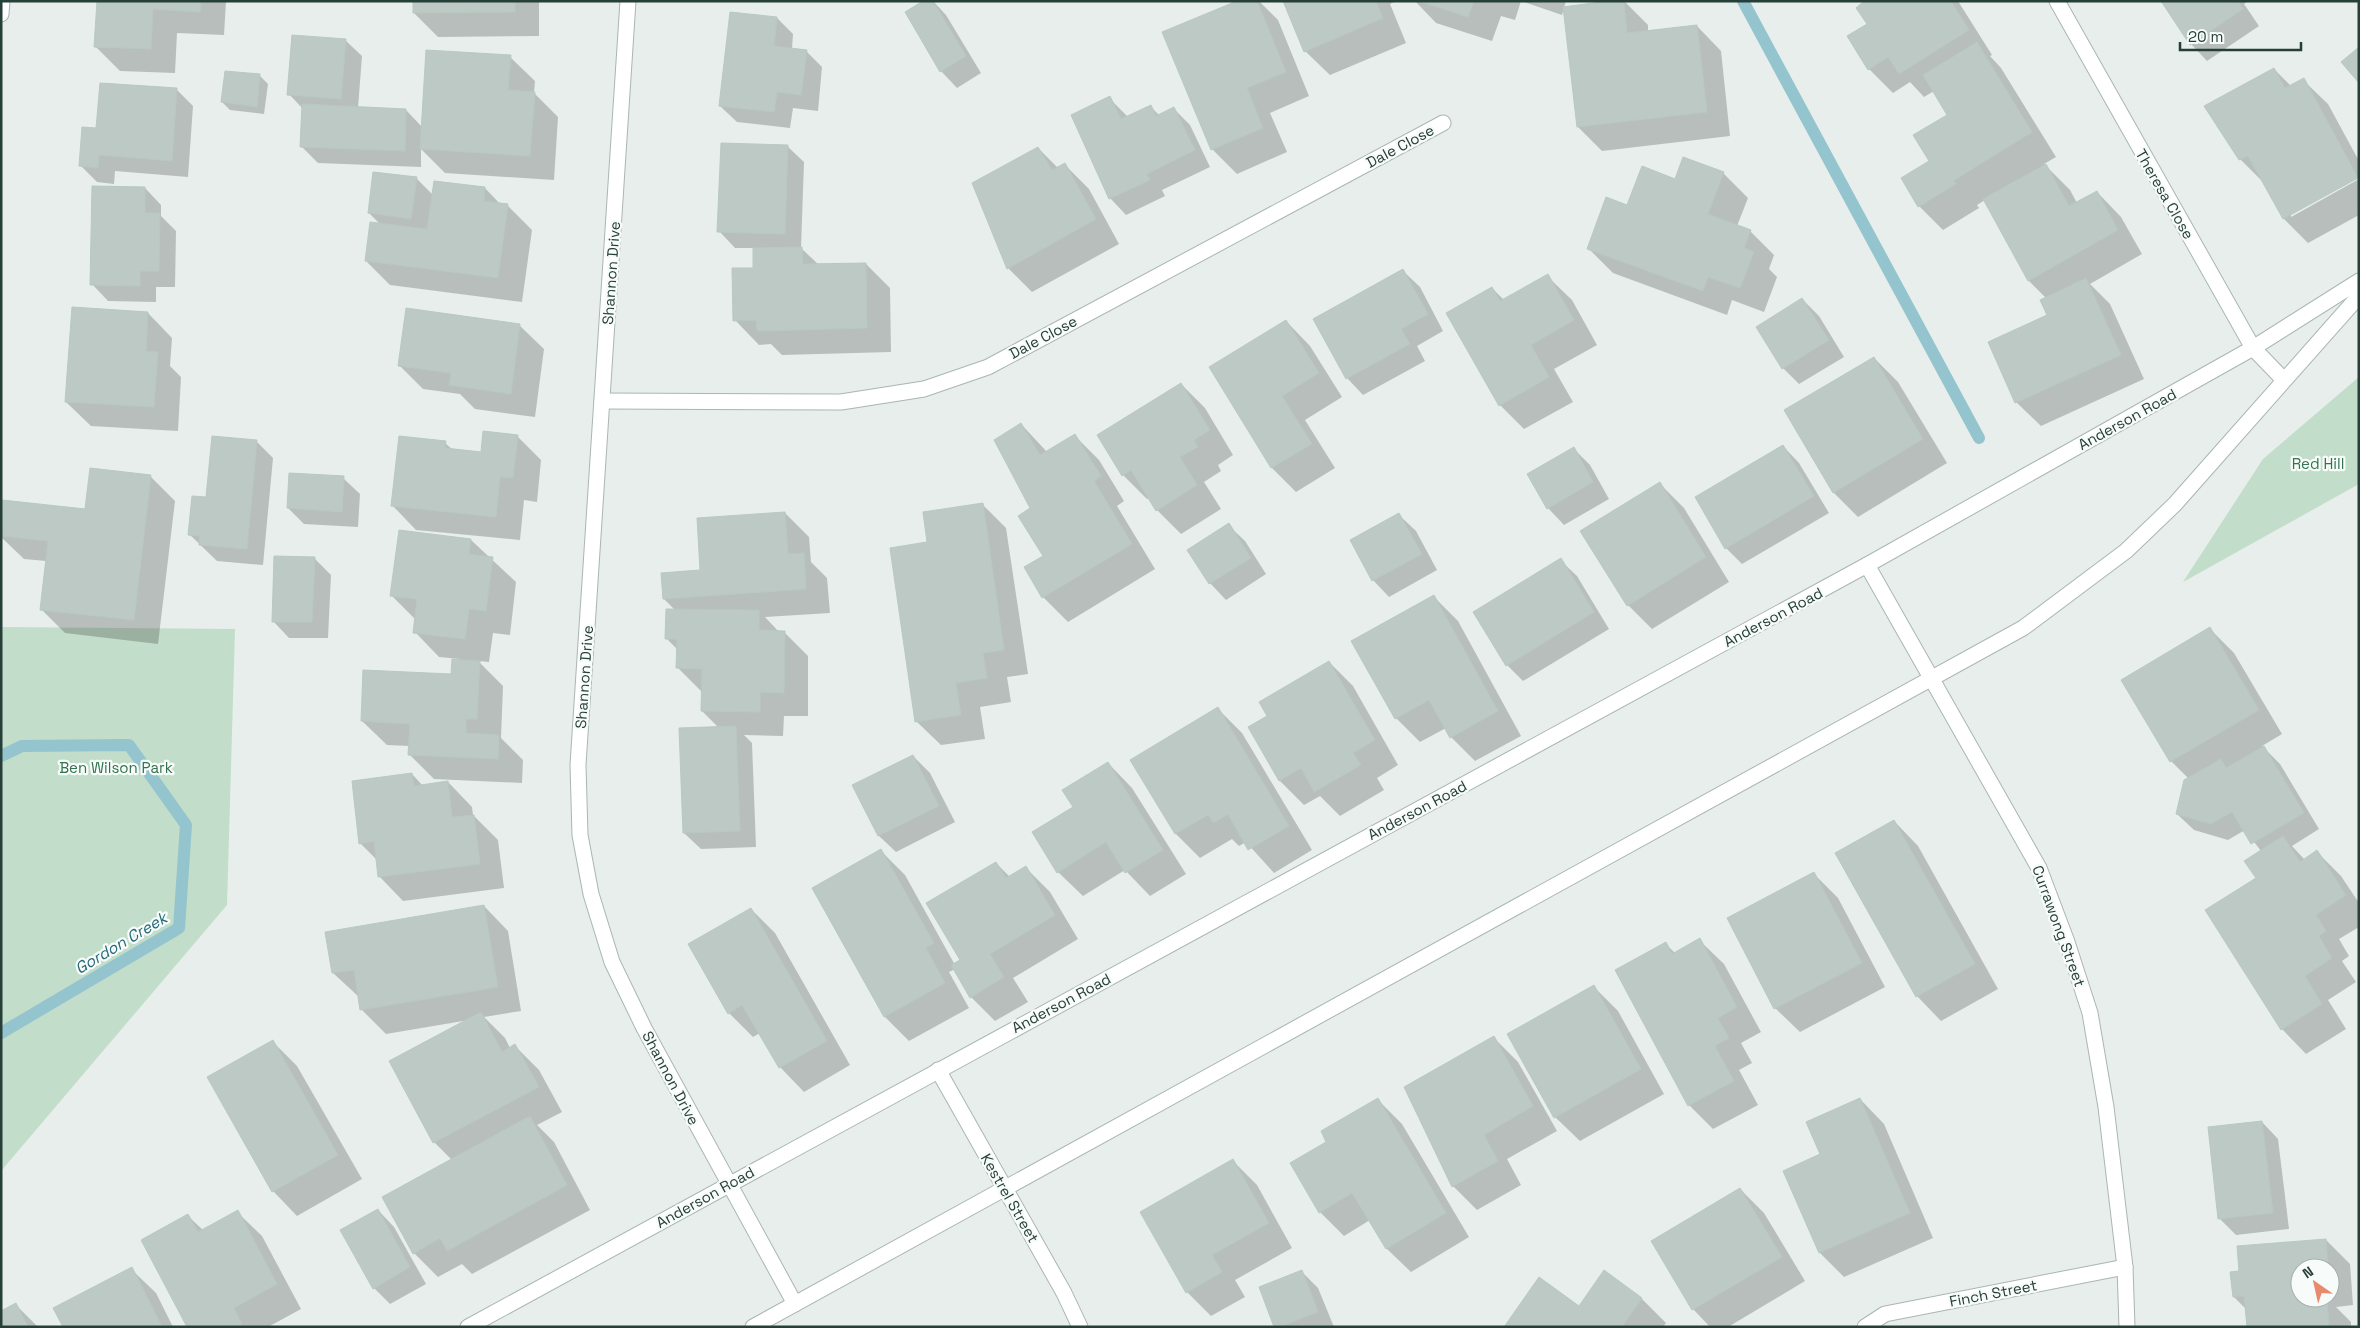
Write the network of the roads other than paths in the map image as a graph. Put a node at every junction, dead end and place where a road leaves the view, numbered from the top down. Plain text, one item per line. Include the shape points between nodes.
1 (2, 1) edge
2 (628, 1) edge
3 (2057, 1) edge
4 (1, 14) edge
5 (1443, 123) dead end
6 (2359, 281) edge
7 (2359, 296) edge
8 (2253, 348) junction
9 (2283, 379) junction
10 (602, 401) junction
11 (1867, 565) junction
12 (1930, 679) junction
13 (938, 1070) junction
14 (728, 1184) junction
15 (1005, 1190) junction
16 (2125, 1267) junction
17 (795, 1304) junction
18 (468, 1327) edge
19 (753, 1327) edge
20 (1080, 1327) edge
21 (1865, 1327) edge
22 (2127, 1327) edge

1 - 4 street
2 - 10 street, Shannon Drive
3 - 8 street, Theresa Close
5 - 10 street, Dale Close via 988,367 924,389 841,402
6 - 8 street, Anderson Road
7 - 9 street
8 - 9 street, Theresa Close
8 - 11 street, Anderson Road
9 - 12 street via 2175,504 2126,551 2023,628
10 - 14 street, Shannon Drive via 578,765 580,835 591,894 612,962
11 - 12 street, Currawong Street
11 - 13 street, Anderson Road
12 - 15 street
12 - 16 street, Currawong Street via 2039,868 2067,942 2090,1013 2106,1107
13 - 14 street, Anderson Road
13 - 15 street, Kestrel Street
14 - 17 street, Shannon Drive
14 - 18 street, Anderson Road
15 - 17 street
15 - 20 street, Kestrel Street
16 - 21 street, Finch Street via 1886,1314
16 - 22 street, Currawong Street
17 - 19 street

